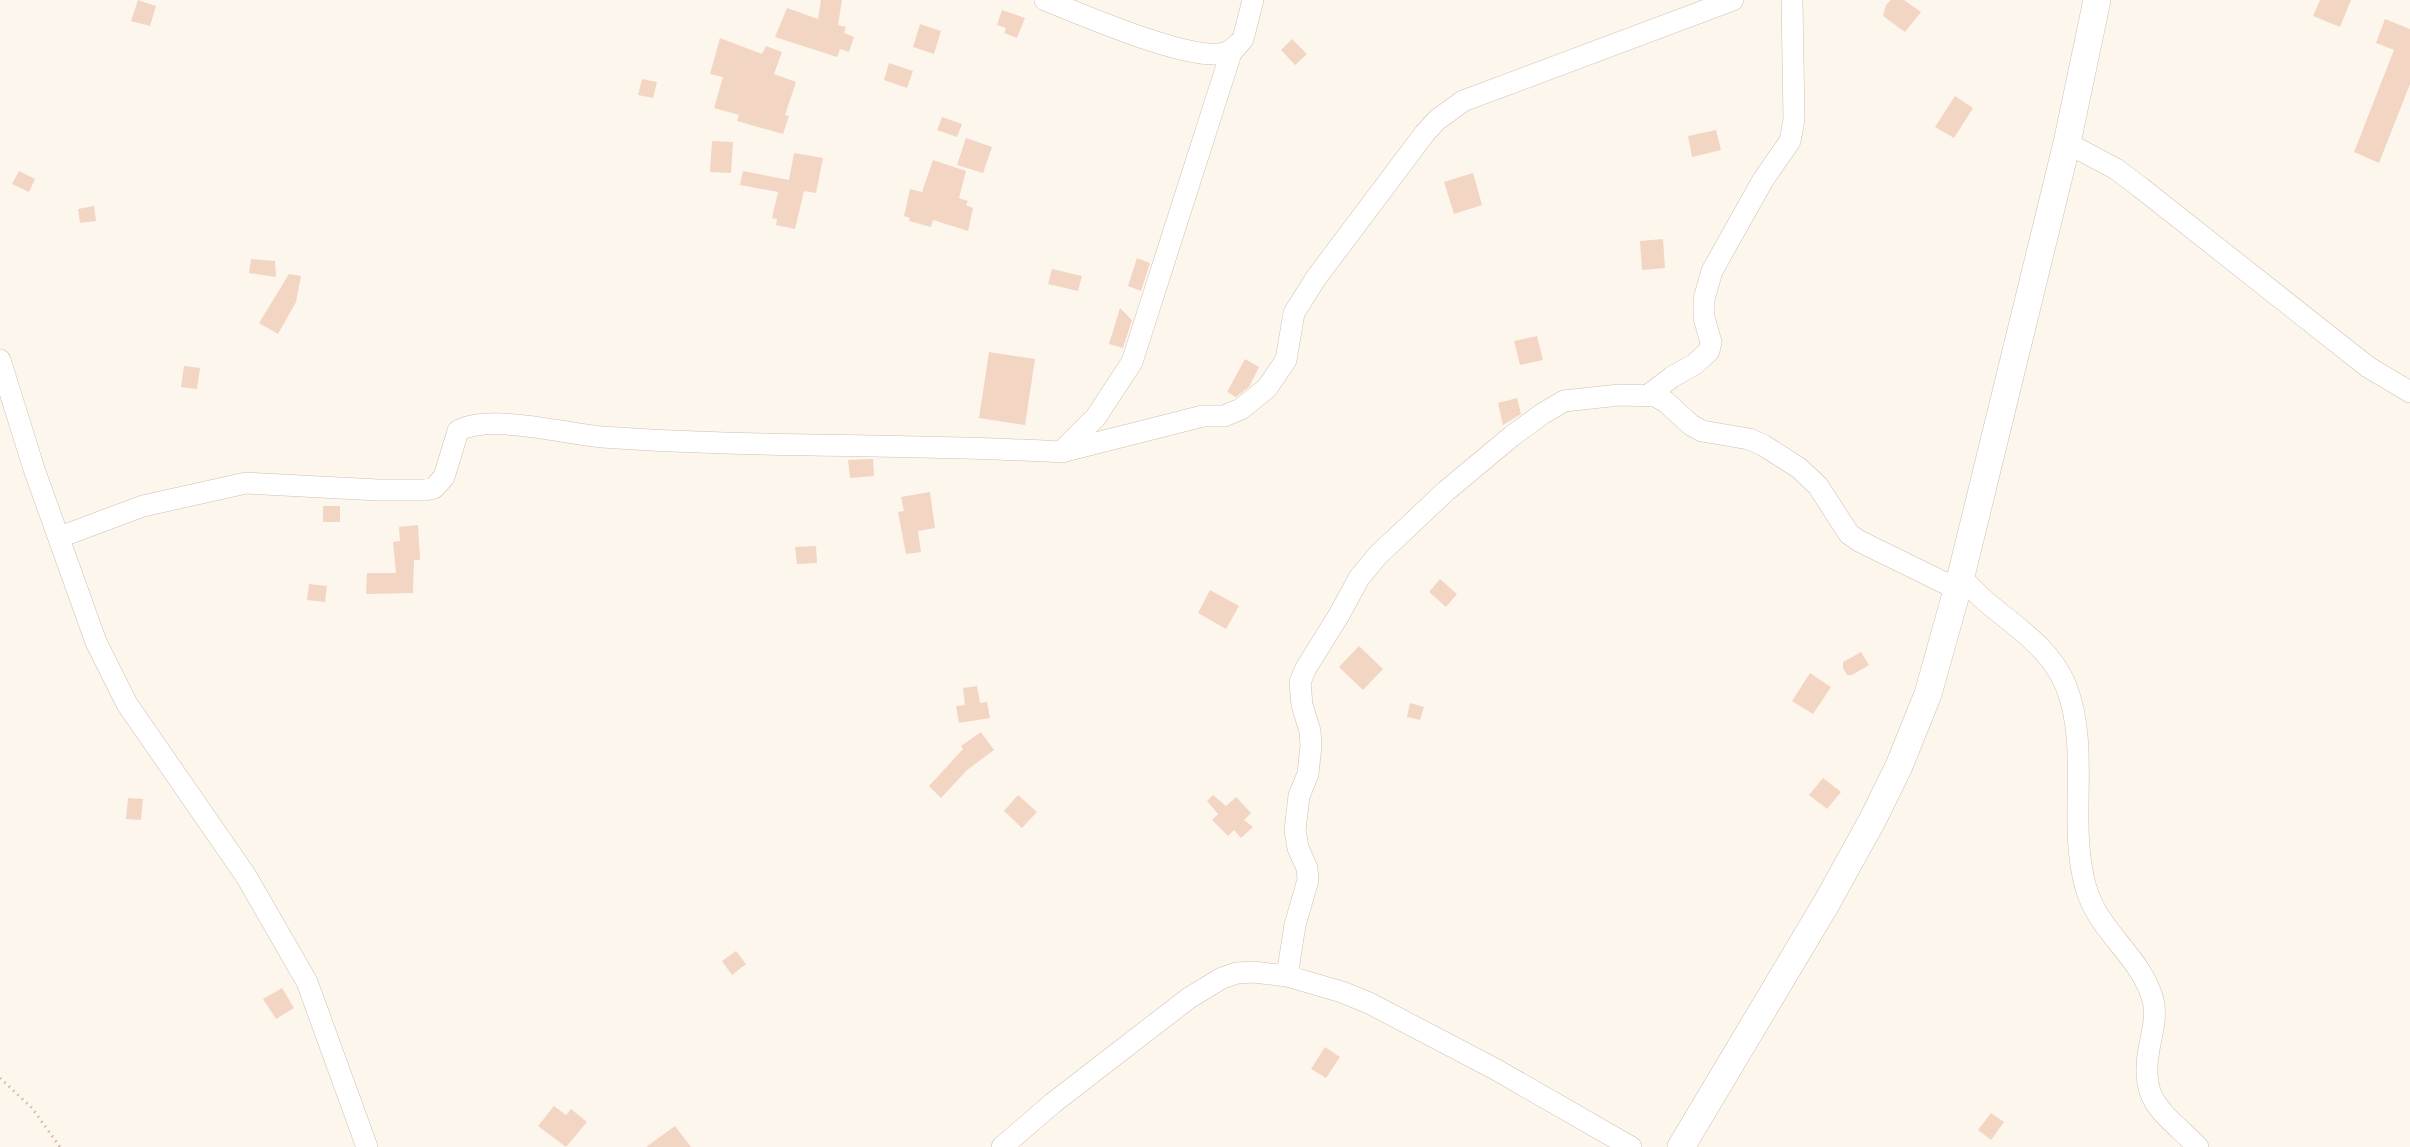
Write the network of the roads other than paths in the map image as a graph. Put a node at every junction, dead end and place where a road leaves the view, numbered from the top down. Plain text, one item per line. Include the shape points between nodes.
1 (1045, 0) edge
2 (1253, 0) edge
3 (1732, 0) edge
4 (1792, 0) edge
5 (2097, 0) edge
6 (1243, 39) junction
7 (2067, 142) junction
8 (0, 360) edge
9 (2410, 392) edge
10 (1647, 396) junction
11 (1061, 452) junction
12 (60, 537) junction
13 (1959, 582) junction
14 (1287, 976) junction
15 (367, 1147) edge
16 (1002, 1147) edge
17 (1631, 1147) edge
18 (1681, 1147) edge
19 (2198, 1147) edge

1 - 6 street via 1196,53 1225,53
2 - 6 street
3 - 11 street via 1463,100 1425,133 1316,278 1294,313 1286,360 1255,398 1224,416 1203,416
4 - 10 street via 1794,120 1790,141 1763,180 1712,271 1704,299 1709,351
5 - 7 street
6 - 11 street via 1232,53 1132,362 1096,417
7 - 9 street via 2116,169 2368,367
7 - 13 street
8 - 12 street
10 - 13 street via 1660,398 1702,431 1749,439 1785,458 1818,486 1849,534
10 - 14 street via 1575,399 1542,414 1406,527 1354,586 1300,682 1311,745 1295,830 1308,880 1295,925
11 - 12 street via 732,444 599,437 478,424 458,431 444,477 434,488 378,490 246,483 143,506
12 - 15 street via 96,642 127,704 246,876 307,982
13 - 18 street via 1928,694 1873,819
13 - 19 street via 2046,653 2065,684 2077,740 2077,821 2086,887 2097,916 2149,986 2154,1018 2147,1071 2150,1094
14 - 16 street via 1237,973 1205,988 1053,1102
14 - 17 street via 1369,1003

